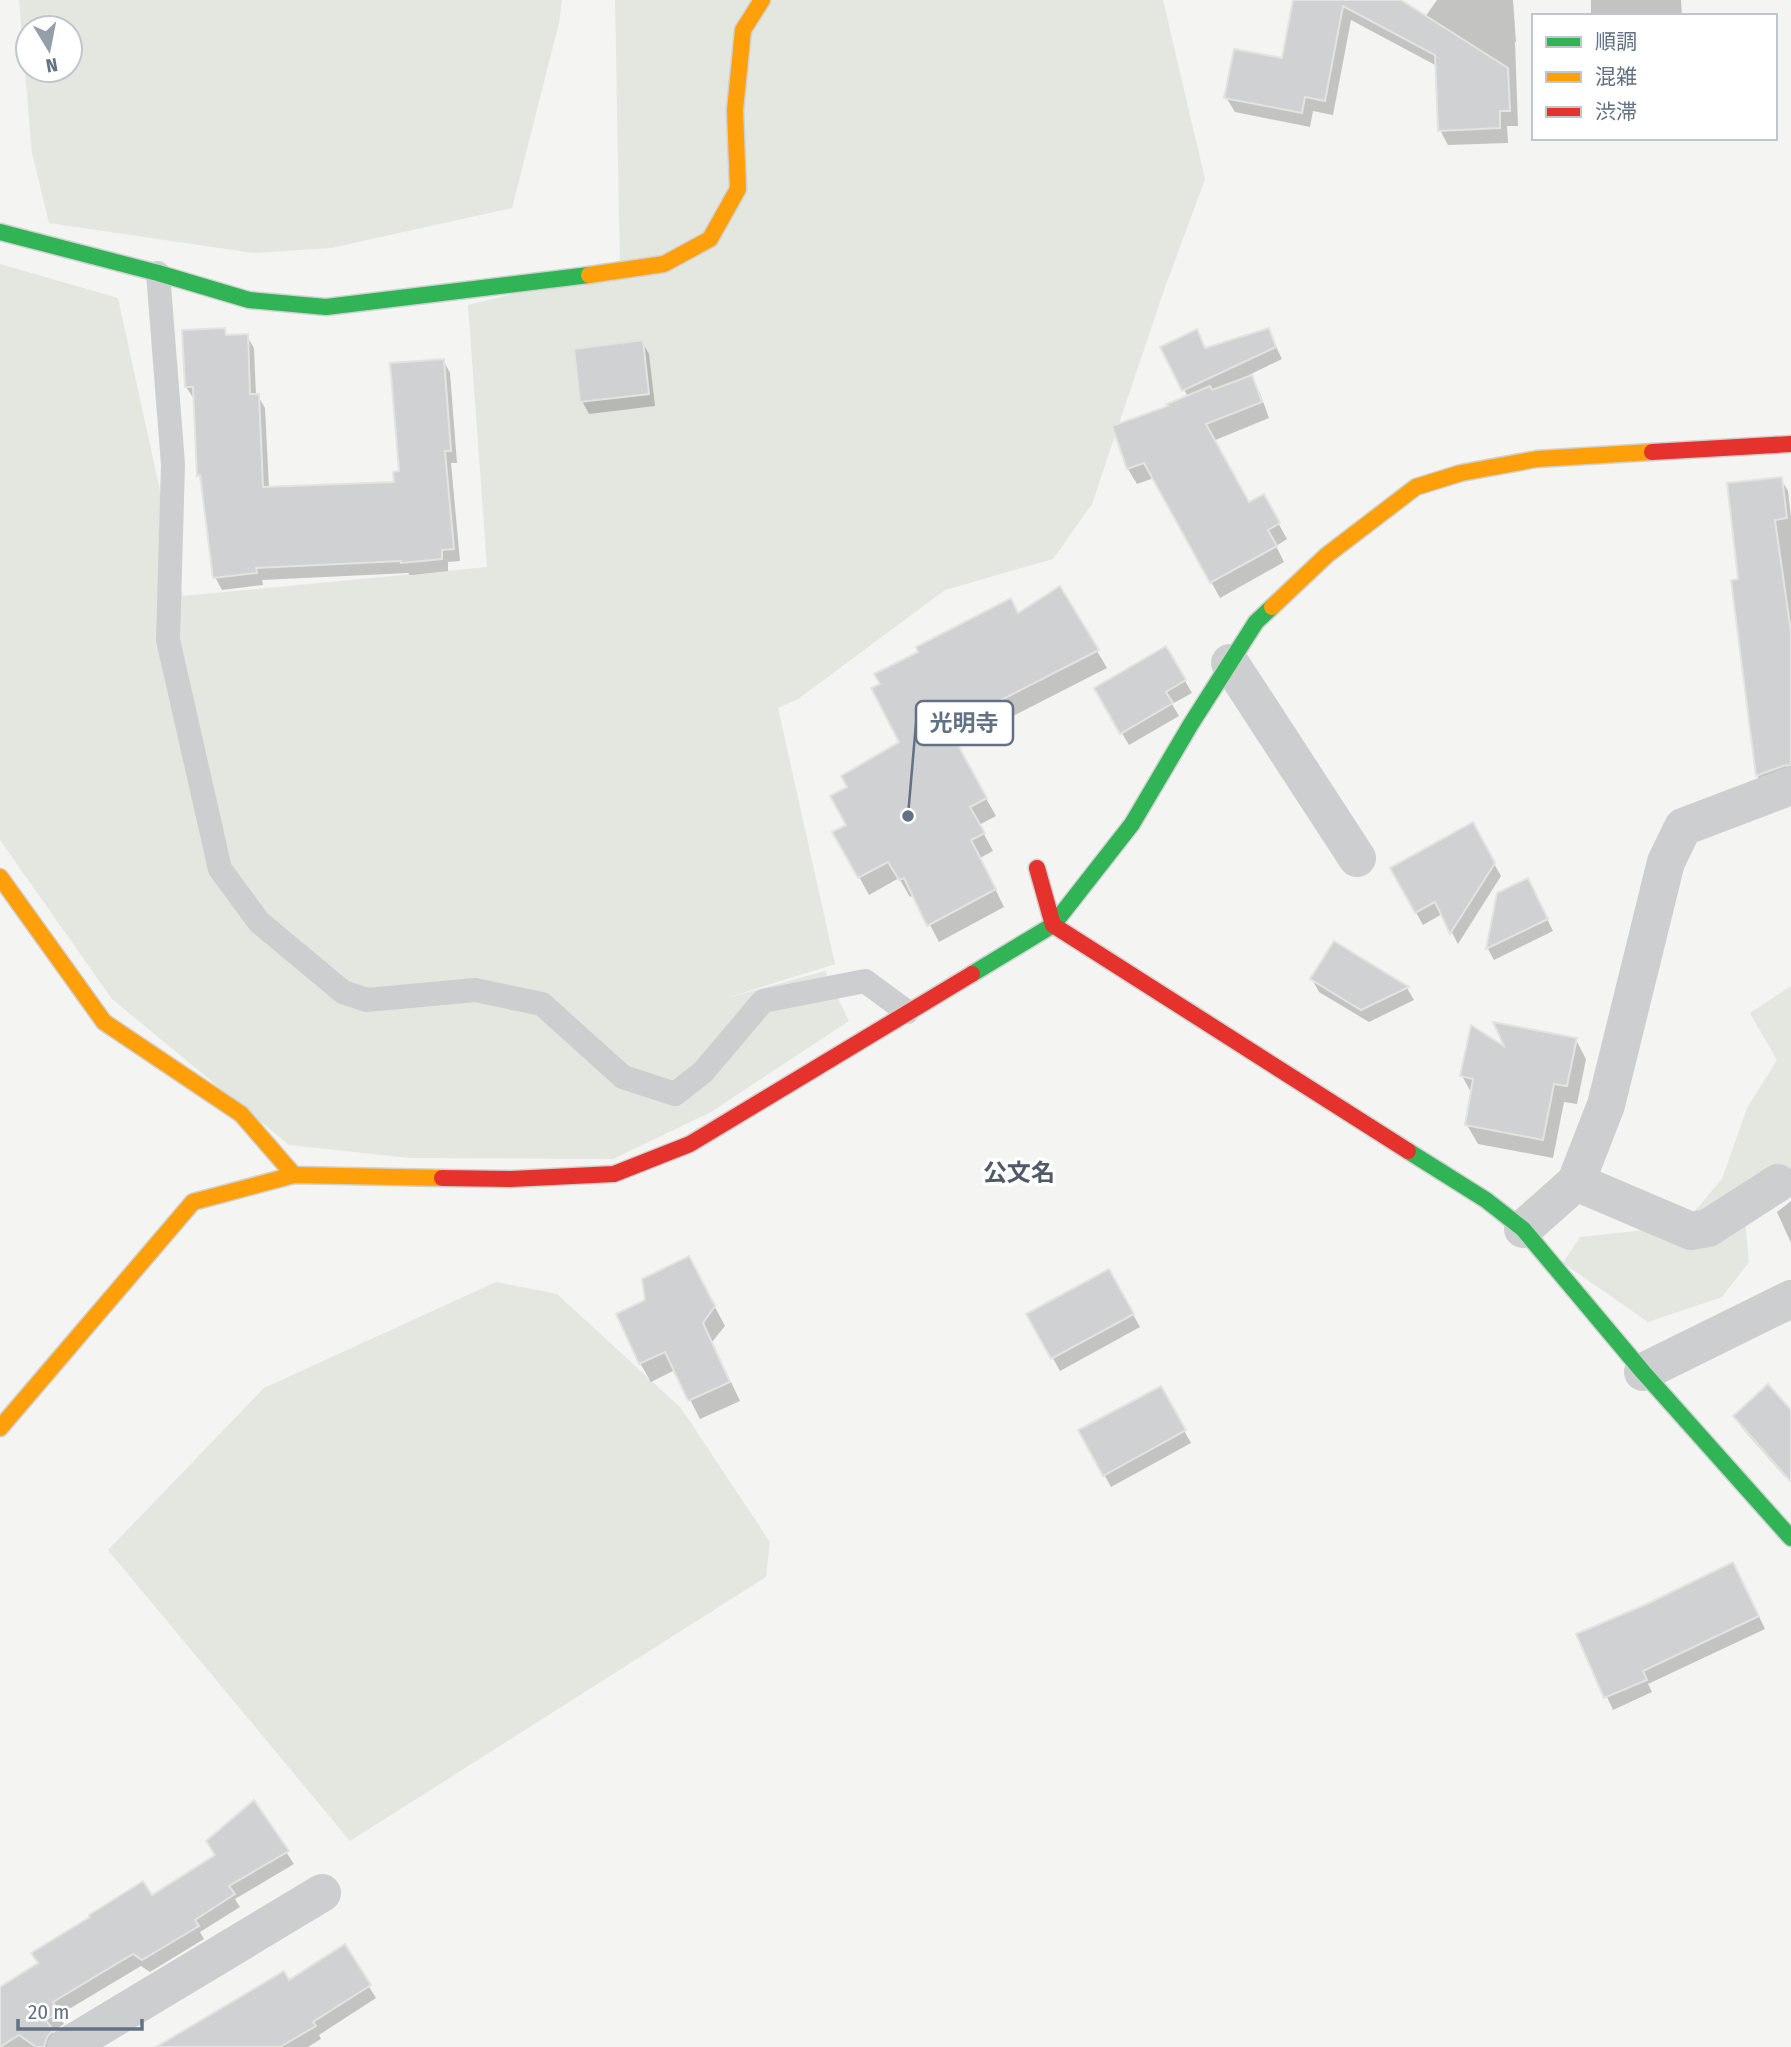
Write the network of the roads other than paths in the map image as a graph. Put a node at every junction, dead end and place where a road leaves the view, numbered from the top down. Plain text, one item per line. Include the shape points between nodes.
1 (762, 0) edge
2 (0, 232) edge
3 (158, 273) junction
4 (1791, 444) edge
5 (1230, 663) junction
6 (1791, 786) edge
7 (1357, 858) dead end
8 (1037, 868) dead end
9 (0, 877) edge
10 (1053, 925) junction
11 (907, 1012) junction
12 (294, 1175) junction
13 (1576, 1182) junction
14 (1778, 1184) dead end
15 (1523, 1229) junction
16 (1791, 1299) edge
17 (1643, 1372) junction
18 (0, 1428) edge
19 (1791, 1538) edge
20 (322, 1893) dead end
21 (66, 2047) edge

1 - 3 street via 743,30 735,110 738,189 710,239 663,264 326,307 249,300
2 - 3 street
3 - 11 lane via 173,464 168,640 219,869 259,922 342,992 368,1000 475,990 542,1004 623,1077 675,1094 703,1072 763,1001 865,981
4 - 5 street via 1537,459 1416,487 1327,555 1256,622
5 - 7 street
5 - 10 street via 1132,824
6 - 13 street via 1683,827 1666,862 1606,1105
8 - 10 street
9 - 12 street via 104,1022 241,1114
10 - 11 street
10 - 15 street via 1486,1200
11 - 12 street via 690,1144 614,1174 510,1179
12 - 18 street via 192,1202
13 - 14 street via 1691,1231 1708,1228
13 - 15 street
15 - 17 street
16 - 17 street
17 - 19 street
20 - 21 street

